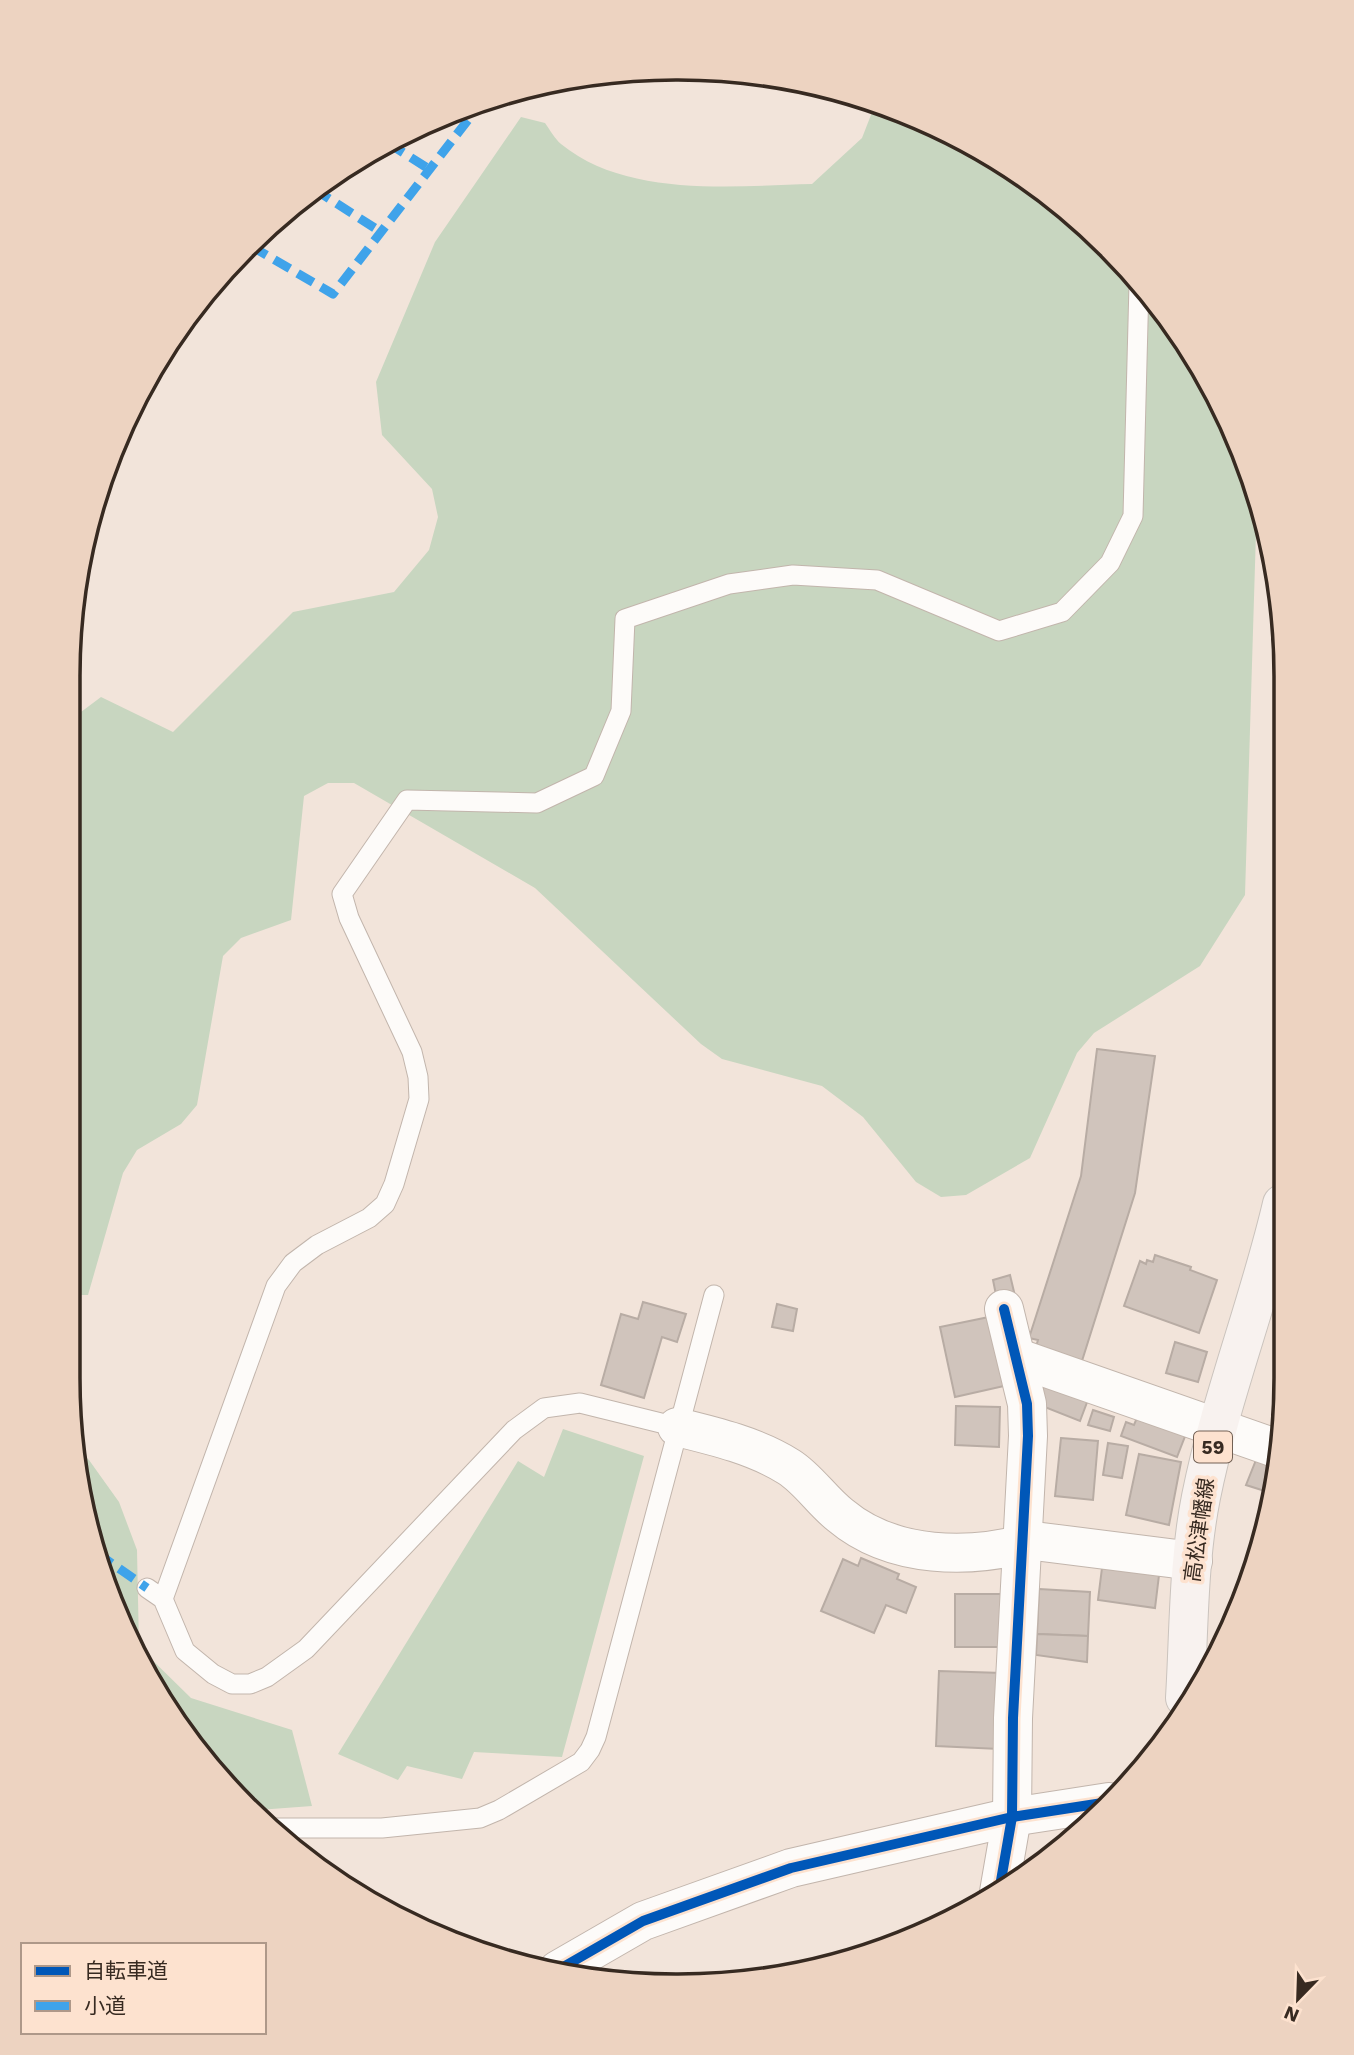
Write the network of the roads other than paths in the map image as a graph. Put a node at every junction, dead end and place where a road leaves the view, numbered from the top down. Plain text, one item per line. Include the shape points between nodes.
1 (1139, 300) edge
2 (1274, 1257) edge
3 (714, 1295) dead end
4 (1004, 1309) dead end
5 (1018, 1358) junction
6 (677, 1427) junction
7 (1217, 1429) junction
8 (1269, 1446) edge
9 (1024, 1544) junction
10 (1193, 1561) junction
11 (1186, 1689) edge
12 (1094, 1804) edge
13 (1012, 1817) junction
14 (286, 1828) edge
15 (1001, 1878) edge
16 (568, 1964) edge

1 - 6 lane via 1133,516 1110,564 1062,612 999,631 877,580 793,575 729,584 625,619 621,711 594,776 537,803 407,800 342,894 412,1052 418,1077 419,1098 394,1184 385,1204 369,1218 317,1245 293,1263 276,1286 155,1594 185,1651 232,1684 250,1684 306,1648 513,1430 544,1408 580,1403
2 - 7 main road, 高松津幡線 / 59
3 - 6 lane
4 - 5 street
5 - 7 street
5 - 9 street via 1027,1404
6 - 9 street via 730,1442 790,1468 862,1532 904,1548 947,1553
6 - 14 lane via 596,1737 581,1762 480,1818 382,1828
7 - 8 street
7 - 10 main road, 高松津幡線 / 59 via 1200,1499
9 - 10 street via 1034,1541
9 - 13 street
10 - 11 main road, 高松津幡線 / 59
12 - 13 street
13 - 15 street
13 - 16 street via 779,1872 643,1921

